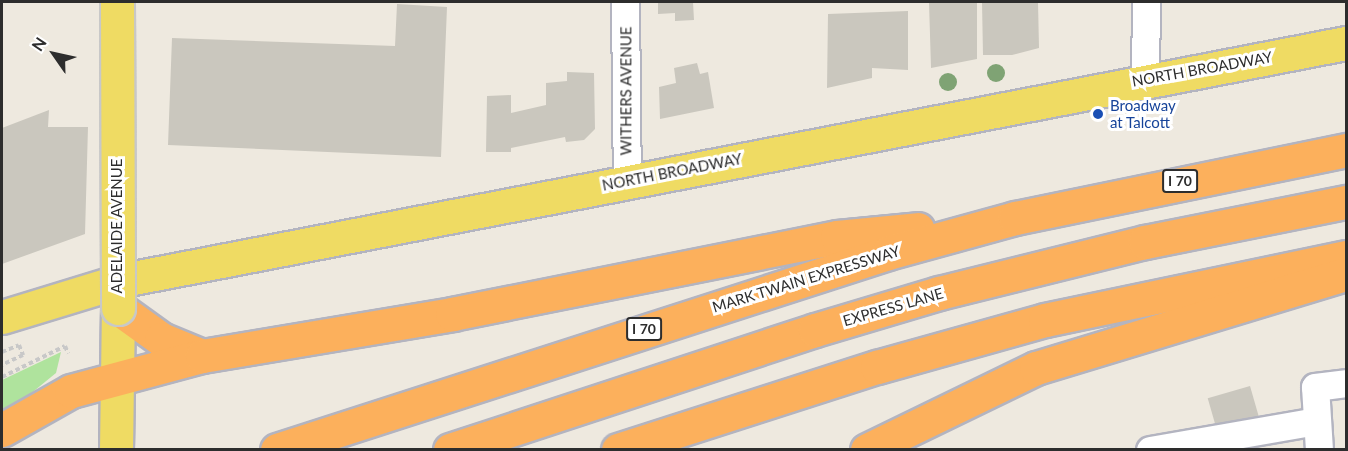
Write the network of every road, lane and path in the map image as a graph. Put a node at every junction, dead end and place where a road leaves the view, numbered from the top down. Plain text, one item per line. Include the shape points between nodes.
1 (117, 2) edge
2 (126, 2) edge
3 (625, 2) edge
4 (1146, 2) edge
5 (1347, 43) edge
6 (1146, 80) junction
7 (1347, 150) edge
8 (627, 180) junction
9 (1347, 202) edge
10 (1015, 218) junction
11 (1347, 257) edge
12 (1347, 274) edge
13 (120, 294) junction
14 (2, 317) edge
15 (2, 352) edge
16 (68, 353) dead end
17 (202, 356) junction
18 (2, 365) edge
19 (2, 377) edge
20 (116, 379) junction
21 (1347, 383) edge
22 (1317, 421) junction
23 (2, 430) edge
24 (116, 441) edge
25 (277, 450) edge
26 (450, 450) edge
27 (618, 450) edge
28 (867, 450) edge
29 (1150, 450) edge
30 (1319, 450) edge

1 - 13 main road, ADELAIDE AVENUE, bridge
2 - 13 street, ADELAIDE AVENUE
3 - 8 street, WITHERS AVENUE
4 - 6 street
5 - 6 main road, NORTH BROADWAY
6 - 8 main road, NORTH BROADWAY
7 - 10 highway, MARK TWAIN EXPRESSWAY / I 70
8 - 13 main road, NORTH BROADWAY
9 - 26 highway, EXPRESS LANE via 1145,242 939,293
10 - 17 highway via 837,237 463,312
10 - 25 highway, MARK TWAIN EXPRESSWAY / I 70 via 804,278
11 - 27 highway via 1045,320 888,363
12 - 28 highway via 1036,368
13 - 14 main road, NORTH BROADWAY
13 - 17 highway via 161,339
13 - 20 main road, ADELAIDE AVENUE
15 - 18 path via 19,345 23,355
16 - 19 path via 65,346
17 - 20 highway
20 - 23 highway via 71,391
20 - 24 main road, ADELAIDE AVENUE
21 - 22 street via 1315,387
22 - 29 street
22 - 30 street

